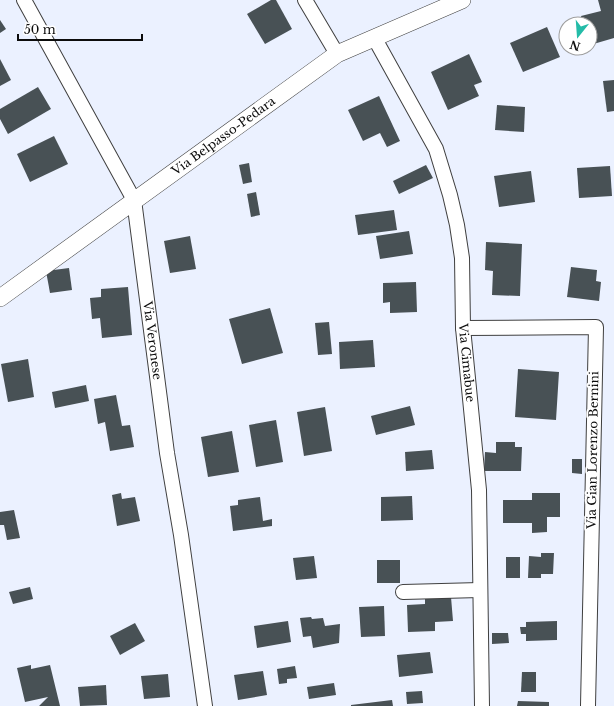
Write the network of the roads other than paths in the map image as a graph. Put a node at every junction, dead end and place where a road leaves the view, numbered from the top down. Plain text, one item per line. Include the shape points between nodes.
1 (24, 0) edge
2 (305, 0) edge
3 (462, 0) edge
4 (375, 39) junction
5 (337, 54) junction
6 (134, 200) junction
7 (0, 298) edge
8 (463, 328) junction
9 (480, 590) junction
10 (403, 592) dead end
11 (205, 706) edge
12 (482, 706) edge
13 (588, 706) edge

1 - 6 street, Via Veronese
2 - 5 street
3 - 4 street, Via Belpasso-Pedara
4 - 5 street, Via Belpasso-Pedara
4 - 8 street, Via Cimabue via 436,149 457,224 462,258
5 - 6 street, Via Belpasso-Pedara
6 - 7 street, Via Belpasso-Pedara
6 - 11 street, Via Veronese via 167,453
8 - 9 street, Via Cimabue via 479,490
8 - 13 street, Via Gian Lorenzo Bernini via 596,327
9 - 10 street
9 - 12 street, Via Cimabue

